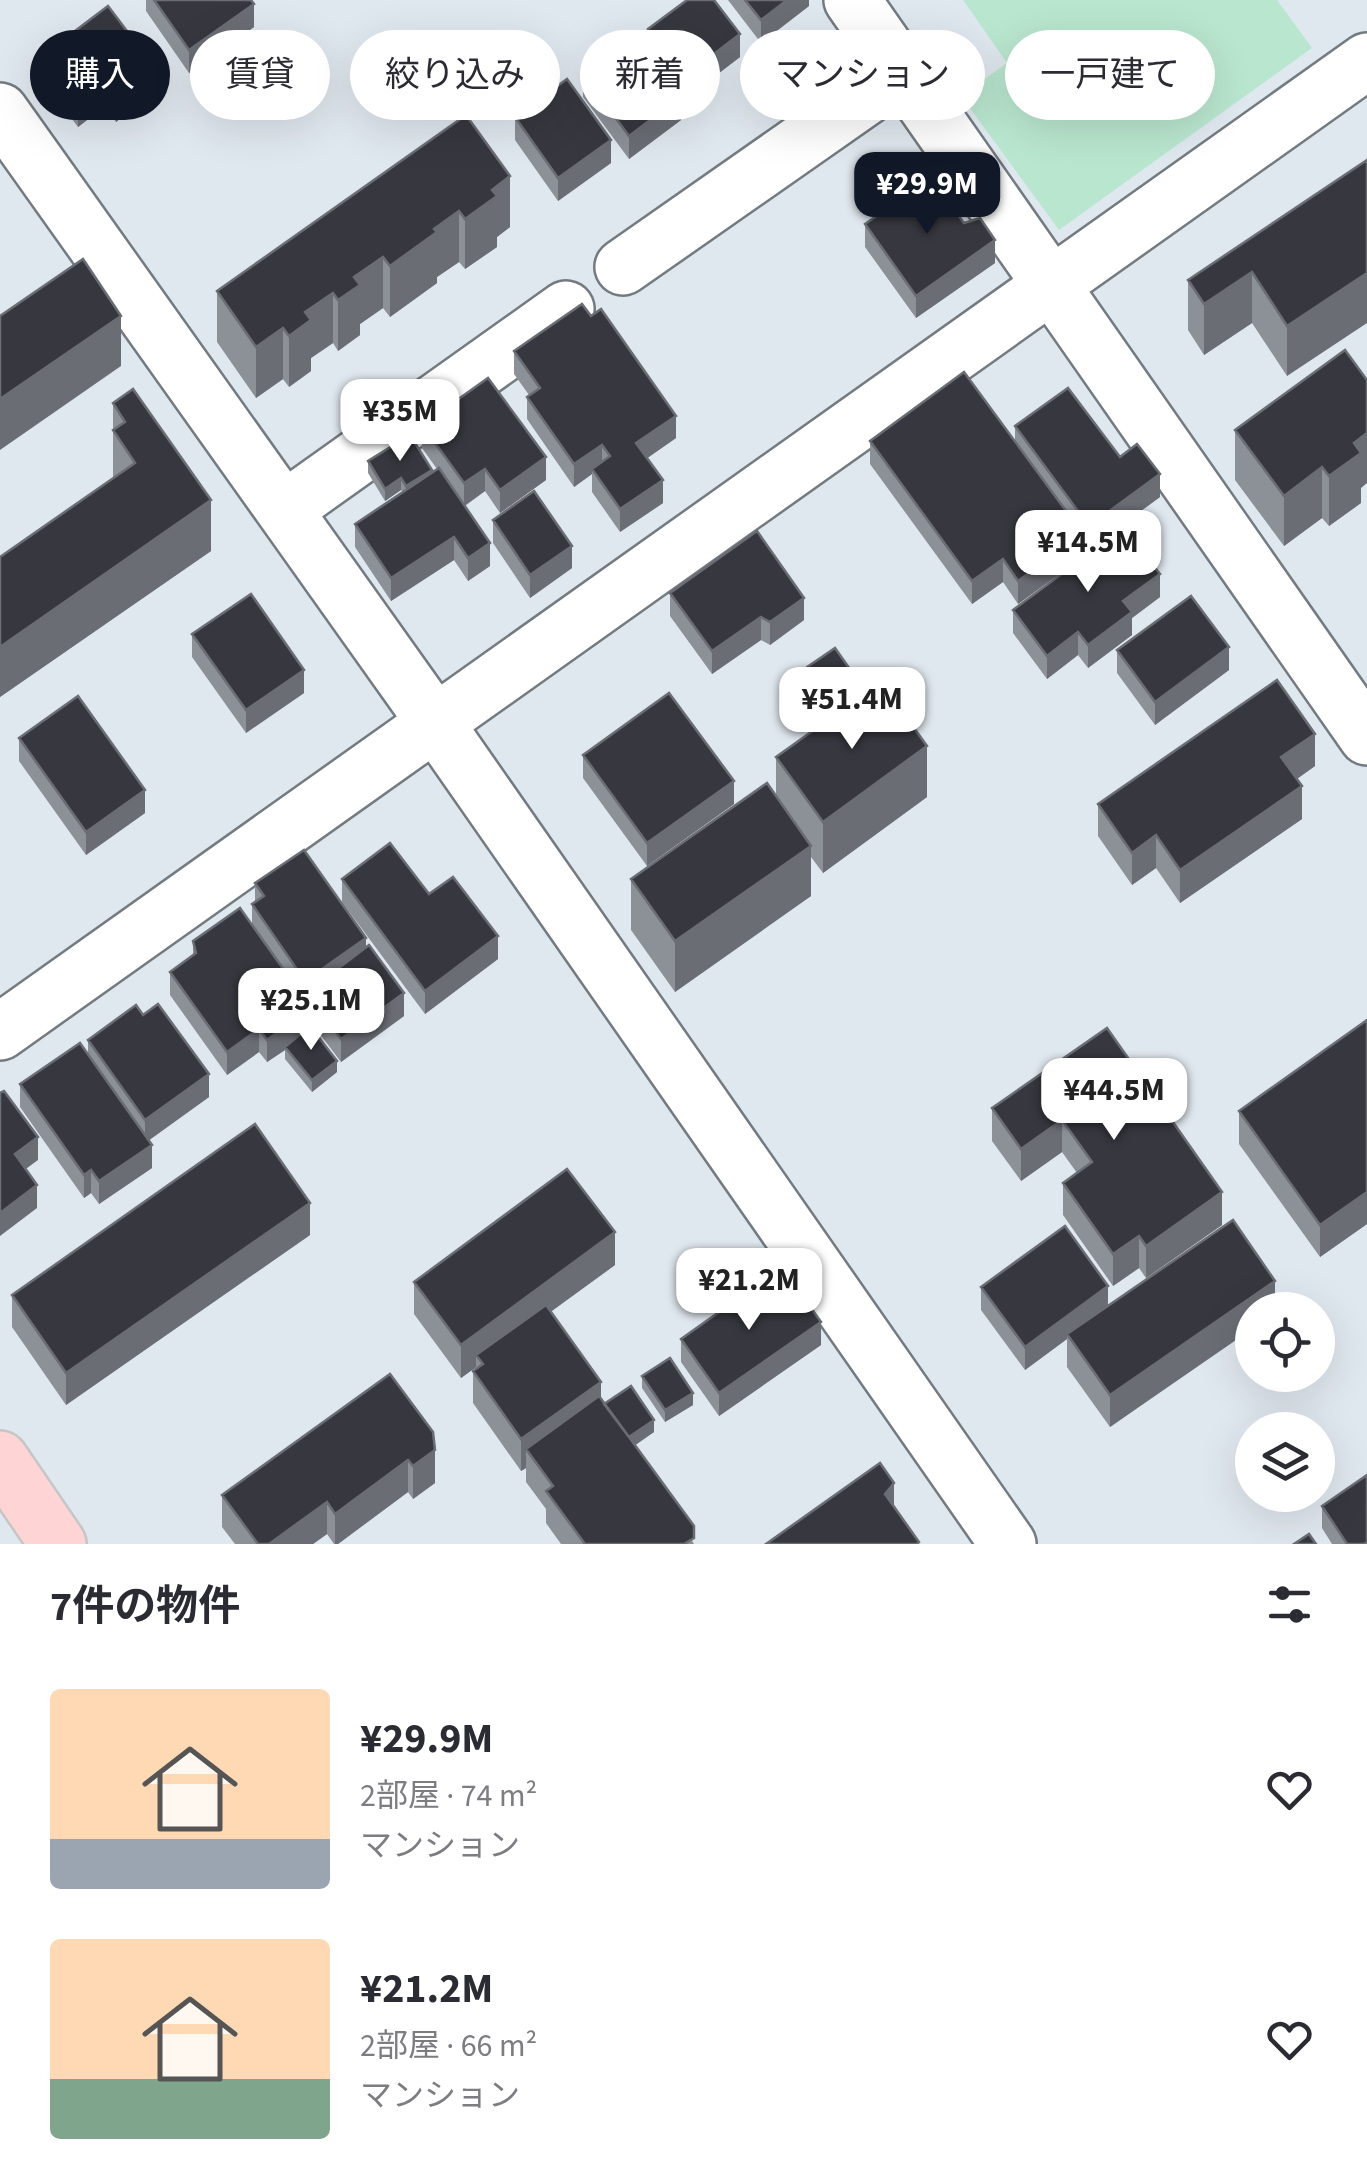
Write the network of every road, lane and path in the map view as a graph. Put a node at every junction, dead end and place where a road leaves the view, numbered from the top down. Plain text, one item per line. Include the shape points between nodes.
1 (852, 0) edge
2 (873, 30) edge
3 (1367, 61) edge
4 (0, 111) edge
5 (834, 120) edge
6 (936, 120) edge
7 (624, 267) dead end
8 (1052, 285) junction
9 (566, 309) edge
10 (285, 509) junction
11 (436, 724) junction
12 (1367, 736) edge
13 (0, 1032) edge
14 (0, 1459) edge
15 (58, 1544) edge
16 (1008, 1544) edge

1 - 2 street
3 - 8 street
4 - 10 street
5 - 7 street
6 - 8 street
8 - 11 street
8 - 12 street
9 - 10 street
10 - 11 street
11 - 13 street
11 - 16 street
14 - 15 main road

